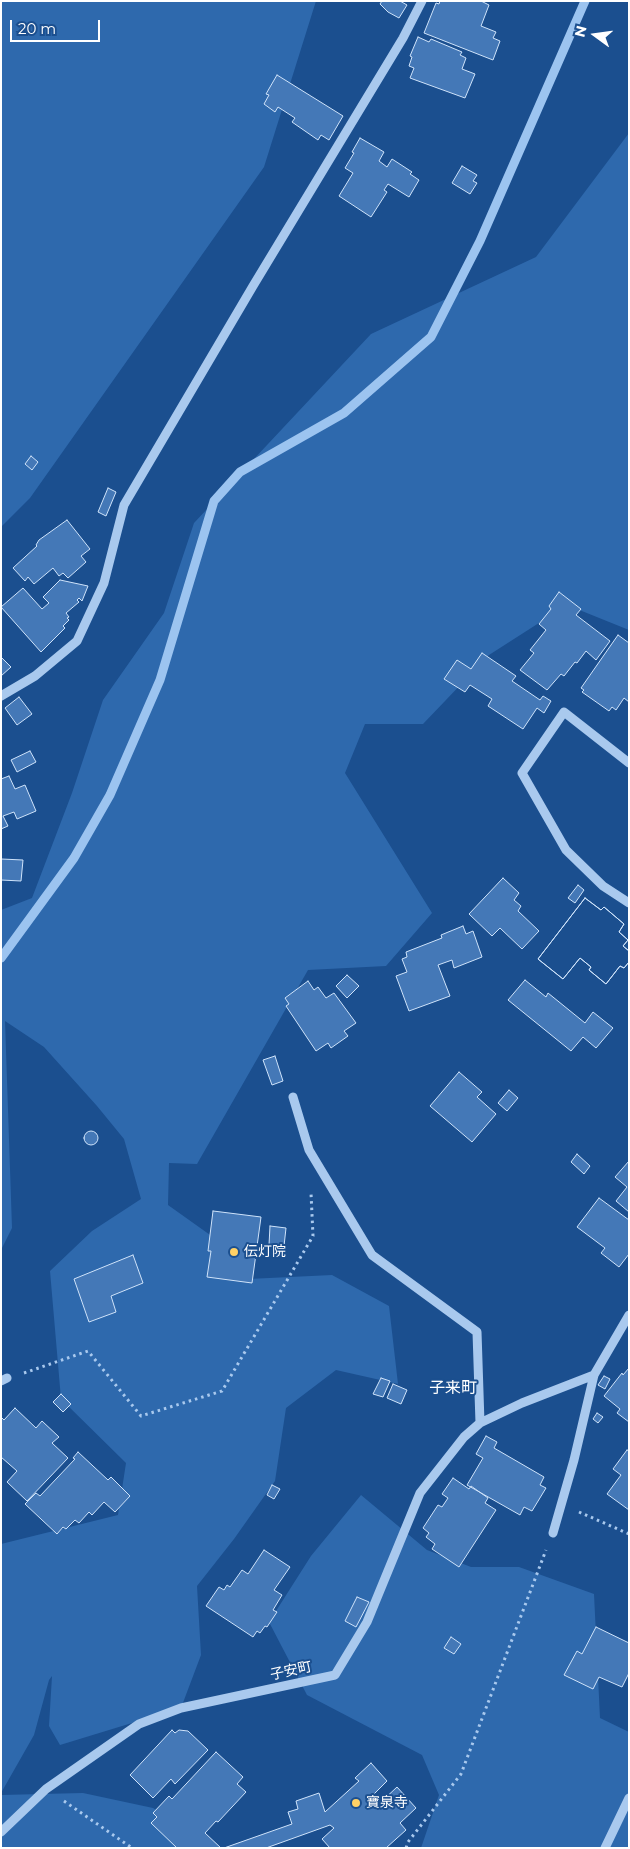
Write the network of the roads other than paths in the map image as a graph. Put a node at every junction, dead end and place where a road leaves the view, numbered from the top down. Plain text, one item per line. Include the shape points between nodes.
1 (422, 1) edge
2 (1, 696) edge
3 (629, 763) edge
4 (629, 903) edge
5 (293, 1098) dead end
6 (629, 1315) edge
7 (594, 1375) junction
8 (480, 1423) junction
9 (552, 1533) road end
10 (629, 1798) edge
11 (1, 1832) edge
12 (605, 1848) edge

1 - 2 street via 124,506 104,583 77,641 35,676
3 - 4 street via 564,712 522,773 566,850 603,886
5 - 8 street via 309,1150 372,1255 477,1332
6 - 7 street
7 - 8 street, 子安町
7 - 9 street via 574,1460
8 - 11 street, 子安町 via 464,1437 420,1493 367,1622 335,1675 181,1708 139,1724 46,1790
10 - 12 street

